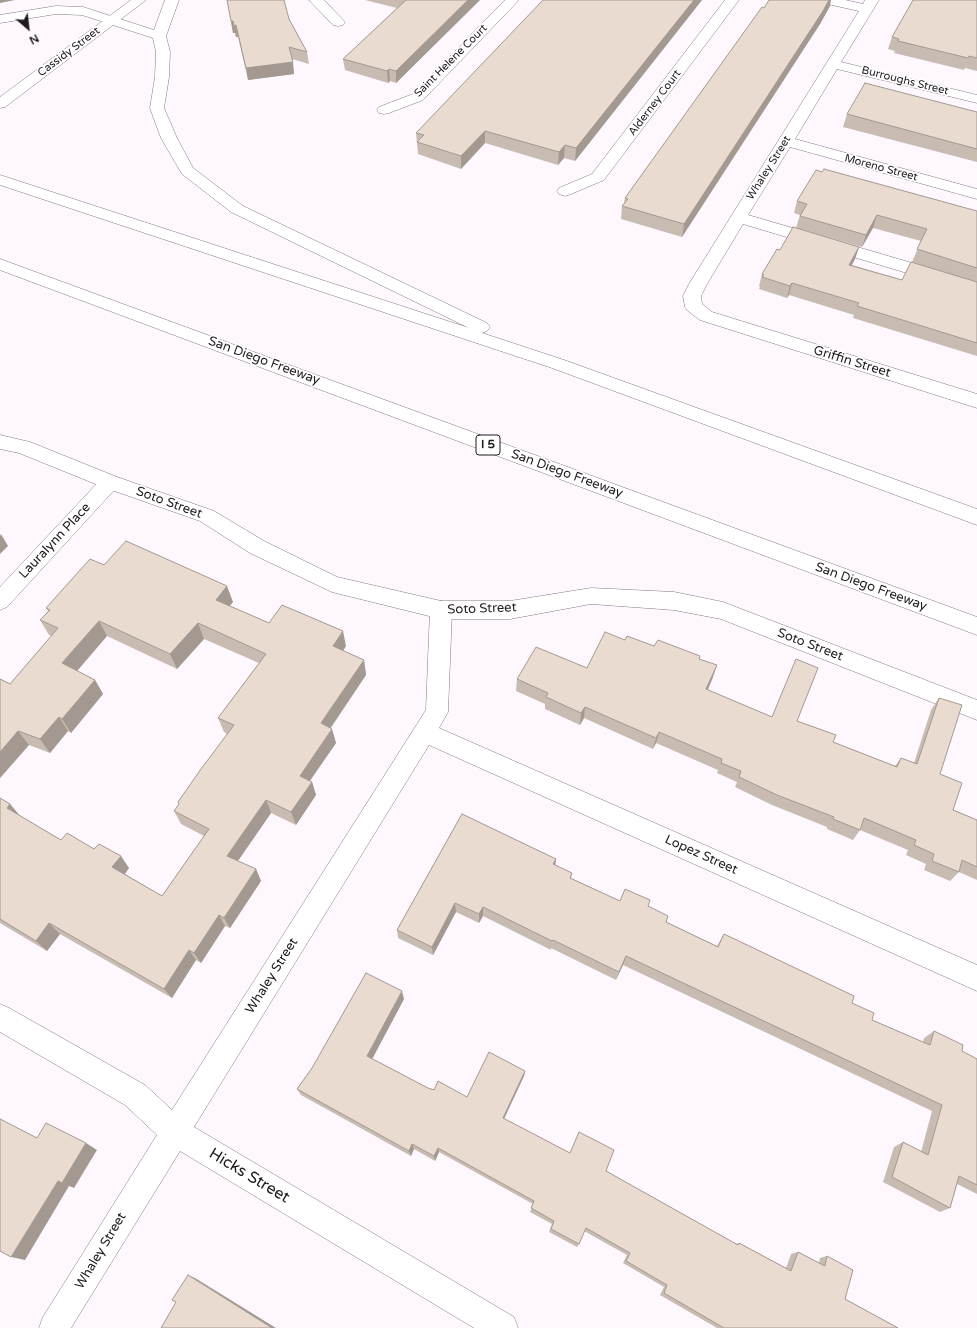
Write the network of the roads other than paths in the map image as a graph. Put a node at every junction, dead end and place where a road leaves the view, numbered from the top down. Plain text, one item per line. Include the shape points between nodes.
1 (90, 0) edge
2 (138, 0) edge
3 (172, 0) edge
4 (316, 0) edge
5 (512, 0) edge
6 (732, 0) edge
7 (828, 0) edge
8 (870, 4) edge
9 (56, 10) junction
10 (0, 19) edge
11 (111, 20) junction
12 (338, 22) dead end
13 (159, 36) junction
14 (833, 64) junction
15 (977, 99) edge
16 (0, 104) edge
17 (384, 110) dead end
18 (786, 141) junction
19 (0, 180) edge
20 (565, 191) dead end
21 (977, 194) edge
22 (739, 218) junction
23 (0, 264) edge
24 (977, 288) edge
25 (726, 322) joint
26 (558, 364) junction
27 (977, 401) edge
28 (0, 442) edge
29 (110, 482) junction
30 (977, 517) edge
31 (0, 601) edge
32 (442, 610) junction
33 (977, 626) edge
34 (977, 710) edge
35 (424, 732) junction
36 (977, 978) edge
37 (0, 1017) edge
38 (175, 1132) junction
39 (54, 1328) edge
40 (503, 1328) edge

1 - 9 main road
2 - 11 main road, Cassidy Street
3 - 13 main road
4 - 12 main road
5 - 17 main road, Saint Helene Court via 418,97
6 - 20 main road, Alderney Court via 598,177
7 - 8 main road
8 - 14 main road, Whaley Street
9 - 10 main road
9 - 11 main road via 83,11
11 - 13 main road
11 - 16 main road, Cassidy Street
13 - 26 main road via 163,52 157,108 169,138 187,171 237,209
14 - 15 main road, Burroughs Street
14 - 18 main road, Whaley Street
18 - 21 main road, Moreno Street
18 - 22 main road, Whaley Street
19 - 26 main road
22 - 24 main road
22 - 25 main road, Whaley Street via 692,296 694,307 706,316
23 - 33 main road, San Diego Freeway / I 5
25 - 27 main road, Griffin Street
26 - 30 main road
28 - 29 main road, Soto Street via 22,447
29 - 31 main road, Lauralynn Place
29 - 32 main road, Soto Street via 207,516 257,547 332,584
32 - 34 main road, Soto Street via 510,610 591,596 674,601 723,611
32 - 35 main road, Whaley Street via 437,712
35 - 36 main road, Lopez Street
35 - 38 main road, Whaley Street
37 - 38 main road, Hicks Street via 135,1095
38 - 39 main road, Whaley Street
38 - 40 main road, Hicks Street

